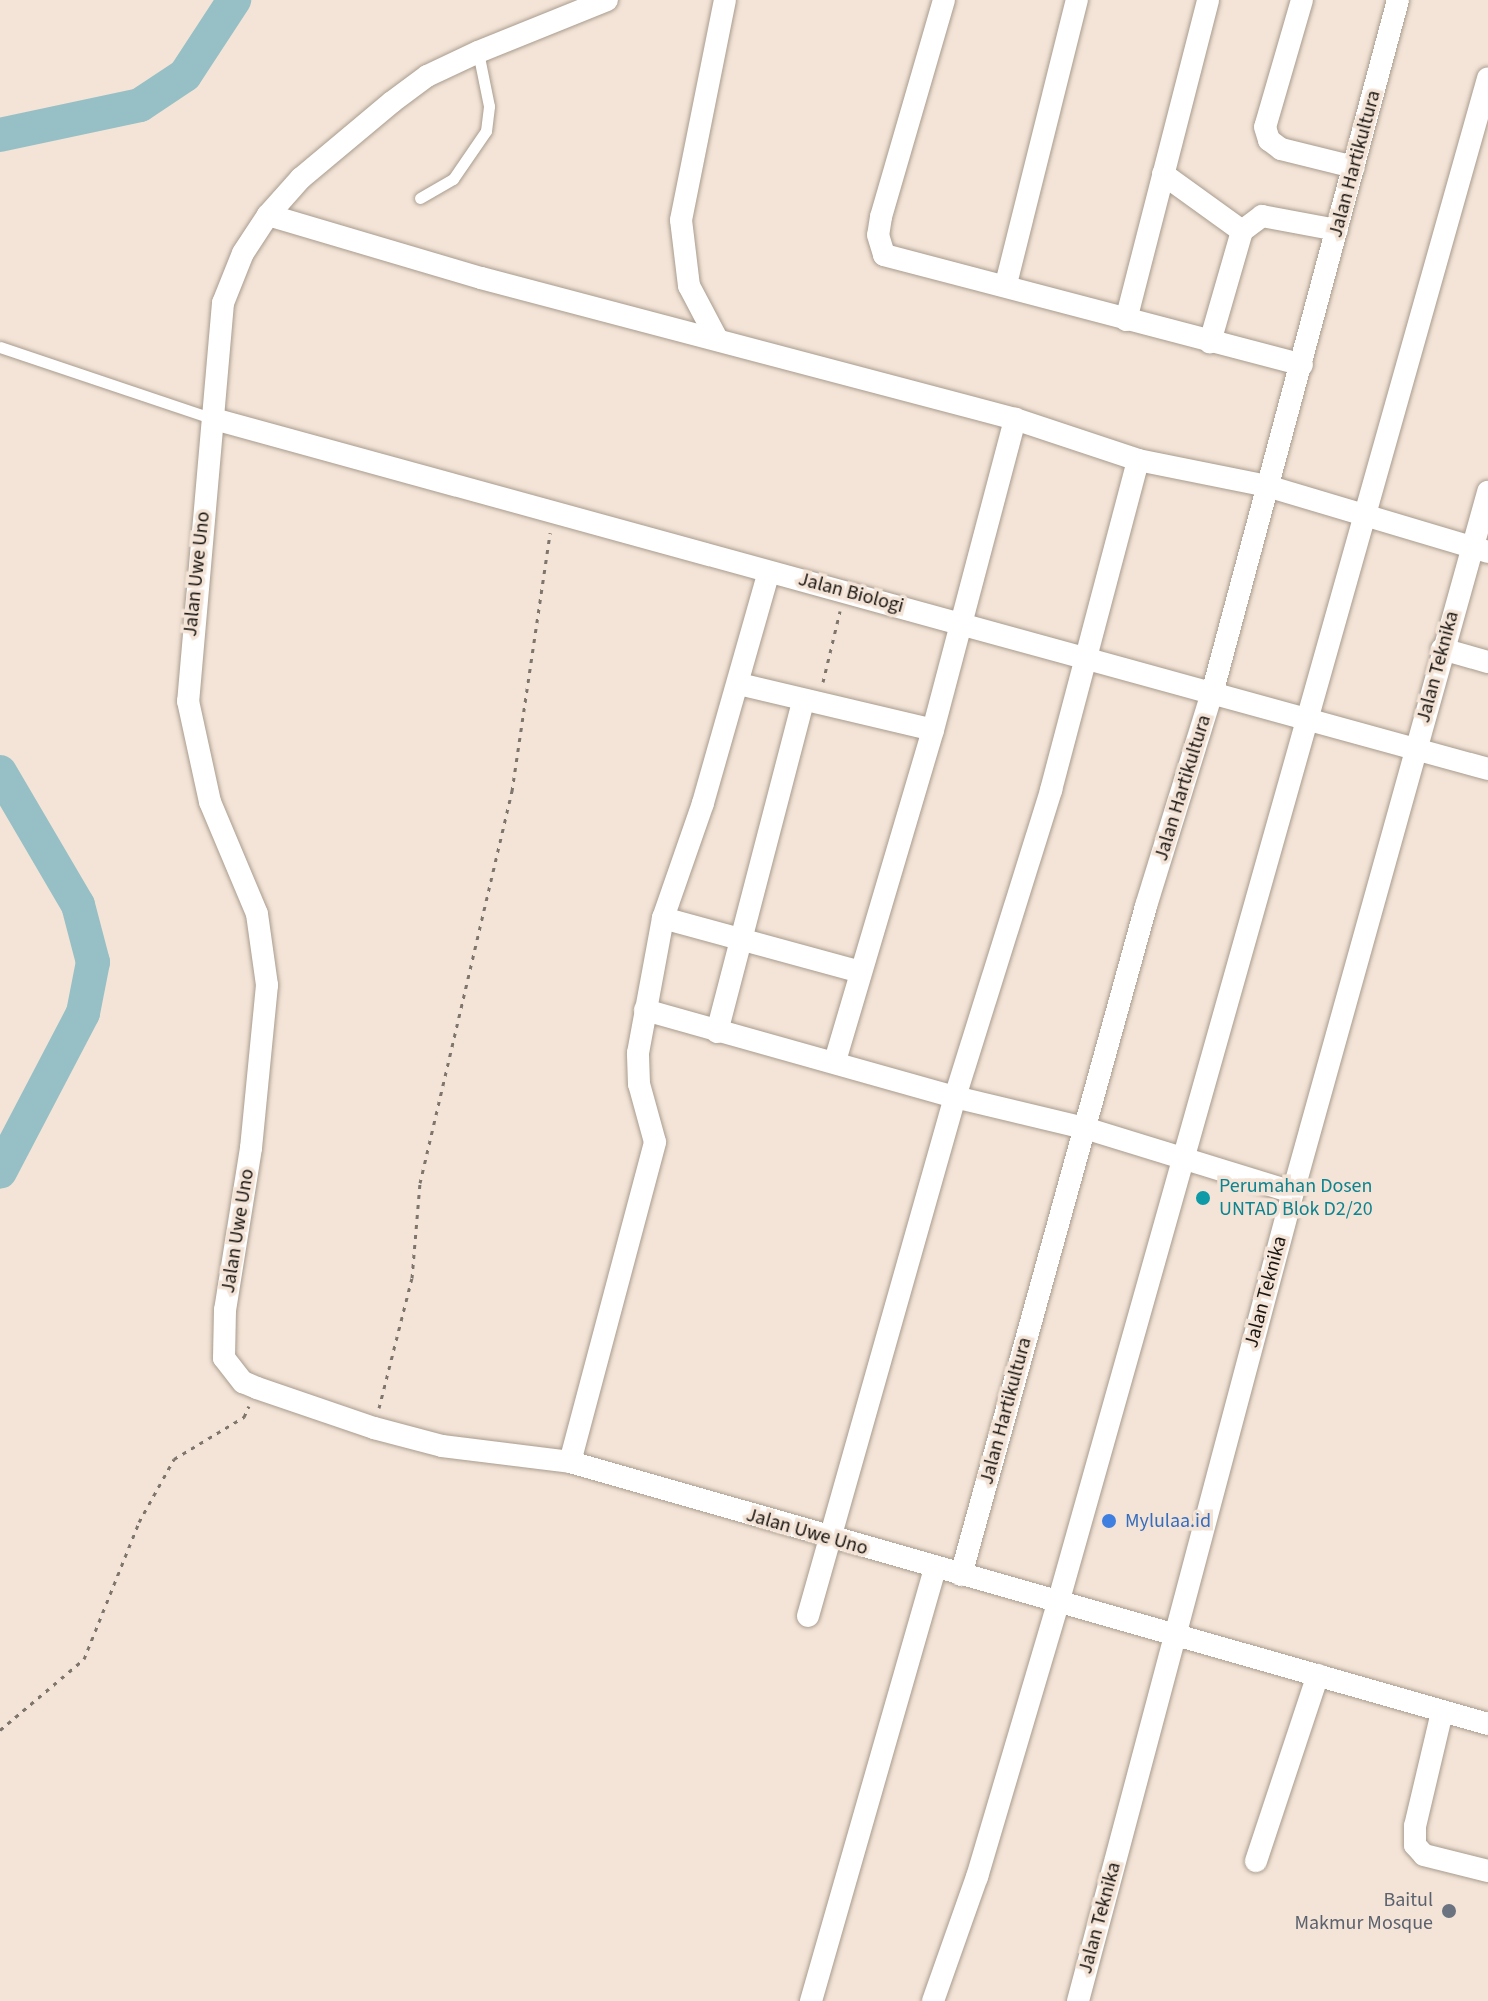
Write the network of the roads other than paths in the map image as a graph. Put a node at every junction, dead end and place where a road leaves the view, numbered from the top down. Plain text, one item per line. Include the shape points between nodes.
1 (607, 0) edge
2 (725, 0) edge
3 (944, 0) edge
4 (1077, 0) edge
5 (1208, 0) edge
6 (1302, 0) edge
7 (1398, 0) edge
8 (478, 52) junction
9 (1488, 78) edge
10 (1354, 167) junction
11 (1163, 174) junction
12 (420, 198) dead end
13 (268, 215) junction
14 (1337, 230) junction
15 (1242, 231) junction
16 (1006, 284) junction
17 (1126, 320) junction
18 (717, 339) junction
19 (1210, 342) junction
20 (0, 347) edge
21 (1302, 365) junction
22 (214, 419) junction
23 (1015, 419) junction
24 (1138, 460) junction
25 (1267, 486) junction
26 (1488, 492) edge
27 (1361, 517) junction
28 (1480, 549) edge
29 (769, 572) junction
30 (963, 623) junction
31 (1442, 649) junction
32 (1083, 654) junction
33 (1488, 662) edge
34 (739, 684) junction
35 (1213, 690) junction
36 (811, 703) junction
37 (1305, 717) junction
38 (933, 730) junction
39 (1416, 749) junction
40 (1488, 769) edge
41 (663, 918) junction
42 (743, 939) junction
43 (860, 972) junction
44 (645, 1010) junction
45 (717, 1032) junction
46 (835, 1061) junction
47 (955, 1097) junction
48 (1088, 1129) junction
49 (1180, 1156) junction
50 (1293, 1192) junction
51 (570, 1462) junction
52 (831, 1538) junction
53 (935, 1568) junction
54 (961, 1575) junction
55 (1058, 1603) junction
56 (808, 1616) dead end
57 (1173, 1637) junction
58 (1318, 1675) junction
59 (1442, 1712) junction
60 (1488, 1724) edge
61 (1256, 1861) dead end
62 (1488, 1871) edge
63 (811, 2001) edge
64 (933, 2001) edge
65 (1078, 2001) edge

1 - 8 street, Jalan Uwe Uno
2 - 18 street via 681,220 689,286
3 - 16 street via 878,235 891,260
4 - 16 street
5 - 11 street
6 - 10 street via 1265,127 1269,140 1281,149
7 - 10 street, Jalan Hartikultura
8 - 12 lane via 489,106 486,131 453,179
8 - 13 street, Jalan Uwe Uno via 427,76 392,102 301,178
9 - 27 street via 1409,368
10 - 14 street, Jalan Hartikultura
11 - 15 street
11 - 17 street
13 - 18 street via 375,249
13 - 22 street, Jalan Uwe Uno via 243,253 223,303
14 - 15 street via 1262,216
14 - 21 street, Jalan Hartikultura
15 - 19 street
16 - 17 street
17 - 19 street
18 - 23 street
19 - 21 street
20 - 22 lane
21 - 25 street, Jalan Hartikultura
22 - 29 street, Jalan Biologi
22 - 51 street, Jalan Uwe Uno via 197,558 188,701 205,787 264,942 266,1028 224,1358 243,1382 374,1428 442,1446
23 - 24 street
23 - 30 street
24 - 25 street
24 - 32 street
25 - 27 street
25 - 35 street, Jalan Hartikultura
26 - 28 street, Jalan Teknika
27 - 28 street
27 - 37 street
28 - 31 street, Jalan Teknika
29 - 30 street, Jalan Biologi
29 - 34 street
30 - 32 street, Jalan Biologi
30 - 38 street
31 - 33 street
31 - 39 street, Jalan Teknika
32 - 35 street, Jalan Biologi
32 - 47 street via 1051,790
34 - 36 street
34 - 41 street
35 - 37 street, Jalan Biologi
35 - 48 street, Jalan Hartikultura via 1146,906
36 - 38 street
36 - 42 street via 744,911
37 - 39 street, Jalan Biologi
37 - 49 street
38 - 43 street
39 - 40 street, Jalan Biologi
39 - 50 street, Jalan Teknika
41 - 42 street
41 - 44 street
42 - 43 street
42 - 45 street
43 - 46 street
44 - 45 street
44 - 51 street via 639,1084 655,1142
45 - 46 street
46 - 47 street
47 - 48 street
47 - 52 street
48 - 49 street
48 - 54 street, Jalan Hartikultura
49 - 50 street
49 - 55 street
50 - 57 street, Jalan Teknika
51 - 52 street, Jalan Uwe Uno
52 - 53 street, Jalan Uwe Uno
52 - 56 street
53 - 54 street, Jalan Uwe Uno
53 - 63 street
54 - 55 street, Jalan Uwe Uno
55 - 57 street, Jalan Uwe Uno
55 - 64 street via 977,1877
57 - 58 street, Jalan Uwe Uno
57 - 65 street, Jalan Teknika
58 - 59 street, Jalan Uwe Uno
58 - 61 street
59 - 60 street, Jalan Uwe Uno
59 - 62 street via 1415,1845 1424,1855

